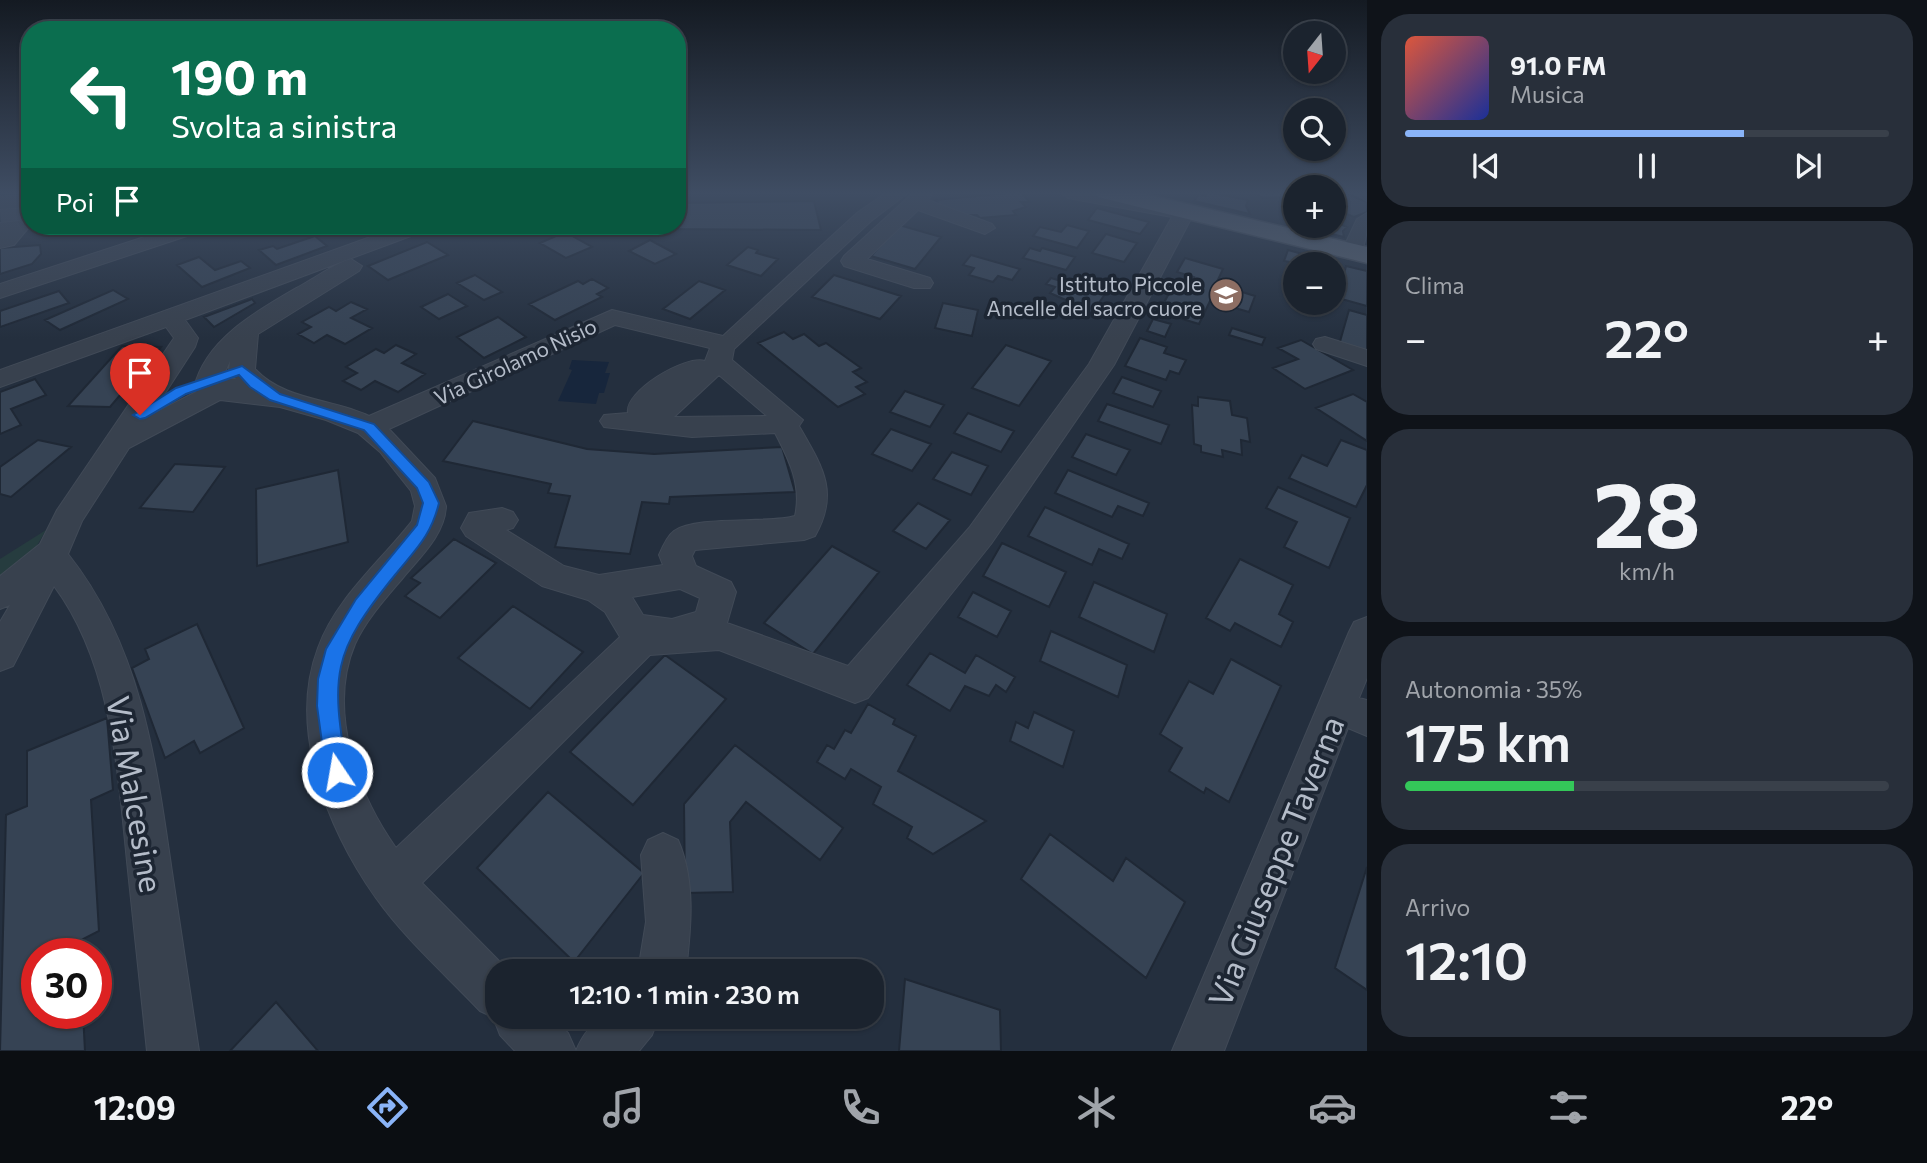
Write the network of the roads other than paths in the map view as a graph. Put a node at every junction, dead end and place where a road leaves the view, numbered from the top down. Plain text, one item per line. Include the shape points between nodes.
1 (151, 241) edge
2 (380, 241) edge
3 (839, 241) edge
4 (871, 241) edge
5 (1169, 241) edge
6 (1307, 241) edge
7 (370, 245) junction
8 (1360, 253) edge
9 (922, 284) dead end
10 (0, 290) edge
11 (170, 316) junction
12 (246, 334) junction
13 (1325, 344) dead end
14 (1367, 358) edge
15 (717, 359) junction
16 (166, 371) junction
17 (244, 373) junction
18 (0, 379) edge
19 (206, 385) junction
20 (288, 401) junction
21 (140, 415) junction
22 (614, 421) dead end
23 (786, 422) junction
24 (369, 427) junction
25 (119, 445) junction
26 (823, 452) dead end
27 (502, 520) dead end
28 (50, 554) junction
29 (682, 575) junction
30 (599, 589) junction
31 (0, 595) edge
32 (1364, 649) edge
33 (0, 655) edge
34 (1352, 713) edge
35 (663, 855) dead end
36 (392, 882) junction
37 (664, 959) edge
38 (485, 982) edge
39 (529, 1029) edge
40 (625, 1029) edge
41 (173, 1051) edge
42 (550, 1051) edge
43 (601, 1051) edge
44 (1198, 1051) edge

1 - 10 street
2 - 7 street
3 - 15 street via 730,341
4 - 9 street via 852,261
5 - 36 street via 1101,365 980,536 855,687 719,635 641,640
6 - 8 main road
7 - 11 street
7 - 12 street via 355,264 266,315
11 - 16 street via 186,341
11 - 18 street
12 - 17 street
12 - 19 street via 221,358
13 - 14 street
15 - 23 street
15 - 24 street, Via Girolamo Nisio via 612,317
16 - 19 street via 177,383
16 - 21 street
17 - 19 street
17 - 20 street via 266,393
19 - 20 street
19 - 21 street
19 - 25 street
20 - 24 street
21 - 25 street
22 - 23 street via 692,428
23 - 26 street via 799,422
23 - 29 street via 813,486 809,522 804,528 685,540 675,555
24 - 36 street via 424,486 431,503 425,527 349,621 335,649 328,679 329,736 347,805
25 - 28 street via 68,518
27 - 30 street via 480,521 478,528 554,577
28 - 31 street
28 - 33 street
28 - 41 street, Via Malcesine via 79,591 114,671 140,788
29 - 30 street
29 - 30 street via 719,592 710,621 686,634 662,635 631,626 617,602
32 - 34 street, Via Giuseppe Taverna
34 - 44 street, Via Giuseppe Taverna
35 - 37 street via 669,922
36 - 38 street
39 - 42 street
40 - 43 street

